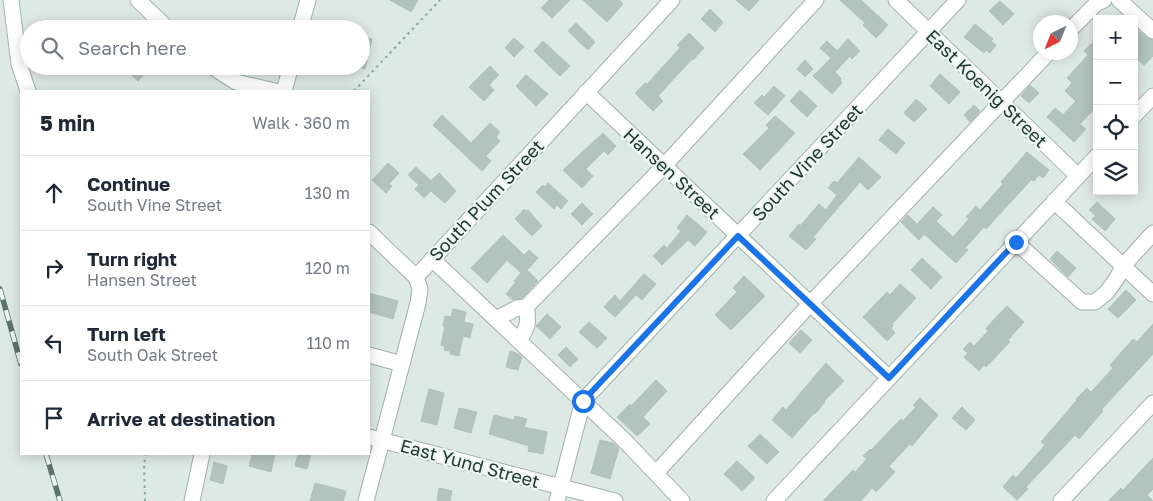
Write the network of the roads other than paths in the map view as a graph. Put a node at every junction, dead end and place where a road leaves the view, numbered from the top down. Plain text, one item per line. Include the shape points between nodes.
1 (11, 0) edge
2 (138, 0) edge
3 (308, 0) edge
4 (672, 0) edge
5 (816, 0) edge
6 (896, 0) edge
7 (958, 0) edge
8 (1104, 0) edge
9 (1119, 0) edge
10 (159, 20) edge
11 (302, 20) edge
12 (1078, 22) edge
13 (928, 31) junction
14 (1153, 31) edge
15 (1041, 60) edge
16 (20, 67) edge
17 (23, 75) edge
18 (225, 75) edge
19 (288, 75) edge
20 (249, 88) edge
21 (28, 90) edge
22 (266, 90) edge
23 (284, 90) edge
24 (586, 92) junction
25 (1153, 96) edge
26 (1002, 102) junction
27 (1138, 112) edge
28 (1093, 160) edge
29 (664, 166) junction
30 (1078, 176) junction
31 (1054, 201) junction
32 (370, 233) edge
33 (1153, 233) edge
34 (738, 236) junction
35 (1016, 242) junction
36 (432, 259) junction
37 (1123, 266) junction
38 (416, 277) junction
39 (1153, 294) edge
40 (810, 304) junction
41 (526, 307) junction
42 (496, 319) junction
43 (519, 340) junction
44 (370, 355) edge
45 (402, 364) junction
46 (889, 378) junction
47 (583, 401) junction
48 (1153, 403) edge
49 (375, 438) edge
50 (202, 455) edge
51 (656, 473) junction
52 (558, 494) edge
53 (192, 501) edge
54 (366, 501) edge
55 (615, 501) edge
56 (682, 501) edge
57 (774, 501) edge
58 (1061, 501) edge

1 - 16 street
2 - 10 street
3 - 11 street
4 - 24 street, South Plum Street
5 - 29 street
6 - 13 street, East Koenig Street
7 - 13 street, South Vine Street
8 - 12 street
9 - 14 street
13 - 26 street, East Koenig Street
13 - 34 street, South Vine Street
15 - 26 street
17 - 21 street
18 - 20 street
19 - 23 street
20 - 22 street
24 - 29 street, Hansen Street
24 - 36 street, South Plum Street
25 - 27 street
26 - 30 street, East Koenig Street
26 - 40 street
28 - 30 street
29 - 34 street, Hansen Street
29 - 41 street
30 - 31 street
31 - 35 street
31 - 37 street
32 - 38 street
33 - 37 street
34 - 40 street, Hansen Street
34 - 47 street, South Vine Street
35 - 37 street via 1082,302 1095,302 1107,292
35 - 46 street
36 - 38 street, South Plum Street
36 - 42 street
37 - 39 street
38 - 45 street, South Plum Street via 420,289 418,303
40 - 46 street, Hansen Street
40 - 51 street
41 - 42 street
41 - 43 street via 529,320
42 - 43 street
43 - 47 street
44 - 45 street
45 - 49 street, South Plum Street
46 - 57 street
47 - 51 street
47 - 52 street, South Vine Street
48 - 58 street
49 - 52 street, East Yund Street
49 - 54 street, South Plum Street
50 - 53 street
51 - 56 street
52 - 55 street, East Yund Street

